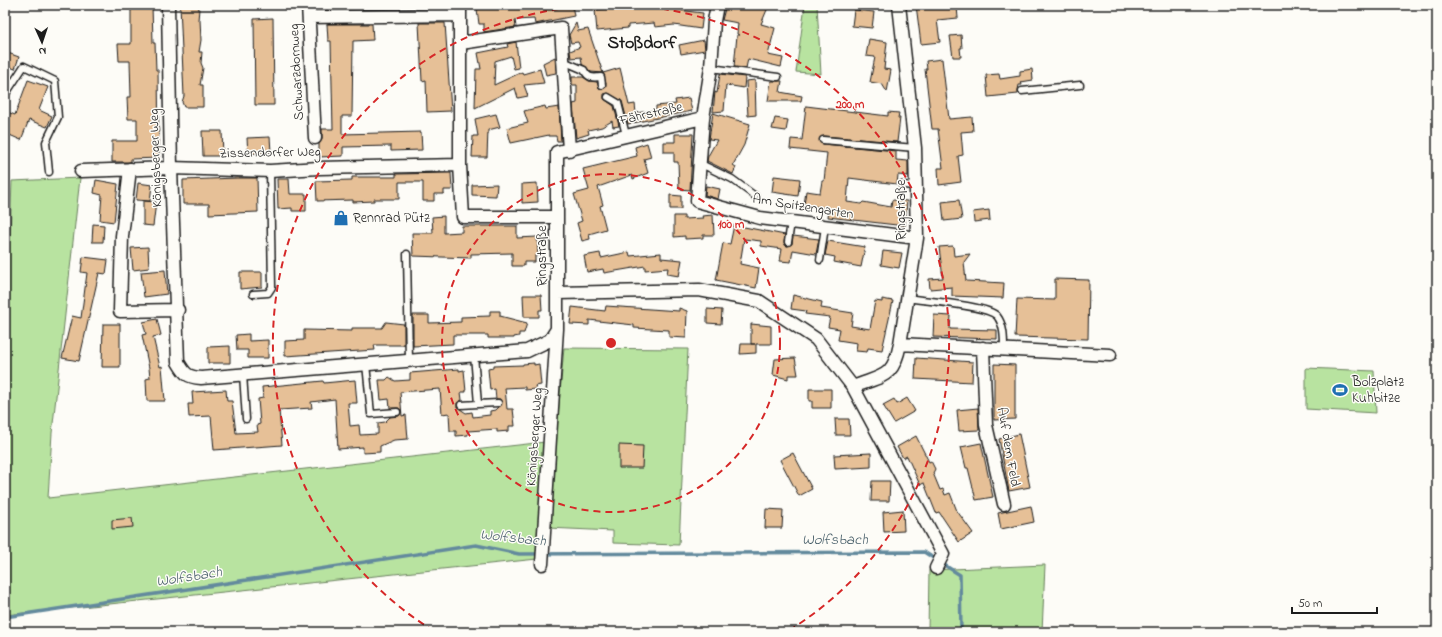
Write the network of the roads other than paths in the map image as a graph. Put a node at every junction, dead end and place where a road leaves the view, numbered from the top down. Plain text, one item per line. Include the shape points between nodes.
1 (168, 5) edge
2 (308, 5) edge
3 (717, 5) edge
4 (899, 5) edge
5 (460, 10) edge
6 (309, 18) junction
7 (461, 43) junction
8 (563, 61) junction
9 (711, 68) junction
10 (778, 77) dead end
11 (602, 85) dead end
12 (1080, 85) dead end
13 (1022, 91) dead end
14 (5, 95) edge
15 (608, 97) dead end
16 (703, 118) junction
17 (626, 135) junction
18 (315, 138) dead end
19 (823, 140) dead end
20 (914, 148) junction
21 (569, 150) junction
22 (701, 164) junction
23 (460, 165) junction
24 (171, 168) junction
25 (130, 169) junction
26 (81, 171) dead end
27 (270, 171) junction
28 (49, 172) dead end
29 (902, 185) dead end
30 (916, 186) junction
31 (755, 196) dead end
32 (557, 217) junction
33 (791, 222) junction
34 (825, 227) junction
35 (917, 238) junction
36 (788, 242) dead end
37 (408, 254) dead end
38 (820, 260) dead end
39 (558, 293) junction
40 (253, 294) dead end
41 (907, 298) junction
42 (178, 310) junction
43 (557, 329) junction
44 (900, 344) junction
45 (983, 348) junction
46 (1004, 349) junction
47 (474, 355) junction
48 (1110, 355) dead end
49 (410, 361) junction
50 (366, 364) junction
51 (243, 374) junction
52 (853, 387) junction
53 (498, 403) dead end
54 (478, 404) junction
55 (461, 405) dead end
56 (397, 412) dead end
57 (246, 419) dead end
58 (1004, 504) dead end
59 (542, 564) dead end
60 (936, 568) dead end

1 - 24 street, Königsberger Weg
2 - 6 street, Schwarzdornweg
3 - 9 street, Fährstraße
4 - 20 street, Ringstraße
5 - 6 street
5 - 7 street, Ringstraße
6 - 18 street, Schwarzdornweg
7 - 8 street via 561,28
7 - 23 street, Ringstraße
8 - 11 lane via 584,70 592,78 600,77
8 - 21 street
9 - 10 lane
9 - 16 street, Fährstraße
12 - 13 lane
14 - 28 lane via 24,66 55,81 58,117 46,142
15 - 17 lane via 618,103
16 - 17 street, Fährstraße
16 - 22 street, Am Spitzengarten
17 - 21 street, Fährstraße
19 - 20 lane
20 - 30 street, Ringstraße
21 - 32 street, Fährstraße via 557,152
22 - 31 lane, Am Spitzengarten via 732,179
22 - 33 street, Am Spitzengarten via 697,201 760,218
23 - 27 street, Zissendorfer Weg
23 - 32 street, Ringstraße via 463,218
24 - 25 street, Zissendorfer Weg
24 - 27 street, Zissendorfer Weg
24 - 42 street, Königsberger Weg
25 - 26 street, Zissendorfer Weg
25 - 42 street, Königsberger Weg via 122,236 120,311
27 - 40 lane via 272,287 268,293
29 - 30 lane
30 - 35 street, Ringstraße
32 - 39 street, Ringstraße
33 - 34 street, Am Spitzengarten
33 - 36 lane
34 - 35 street, Am Spitzengarten
34 - 38 lane
35 - 41 street, Ringstraße
37 - 49 lane
39 - 43 street, Königsberger Weg
39 - 52 street, Ringstraße via 699,290 759,301 816,339
41 - 44 street, Ringstraße
41 - 46 lane via 982,309 996,315 1002,324
42 - 51 street, Königsberger Weg via 178,362 184,372 191,377 201,378
43 - 47 street, Königsberger Weg via 550,340 527,351
43 - 59 street, Königsberger Weg
44 - 45 street
44 - 52 street, Ringstraße via 897,361 889,373
45 - 46 street
45 - 58 street, Auf dem Feld via 986,425
46 - 48 street
47 - 49 street, Königsberger Weg
47 - 54 lane
49 - 50 street, Königsberger Weg
50 - 51 street, Königsberger Weg
50 - 56 lane via 371,414
51 - 57 lane
52 - 60 street, Ringstraße via 943,554
53 - 54 lane
54 - 55 lane

